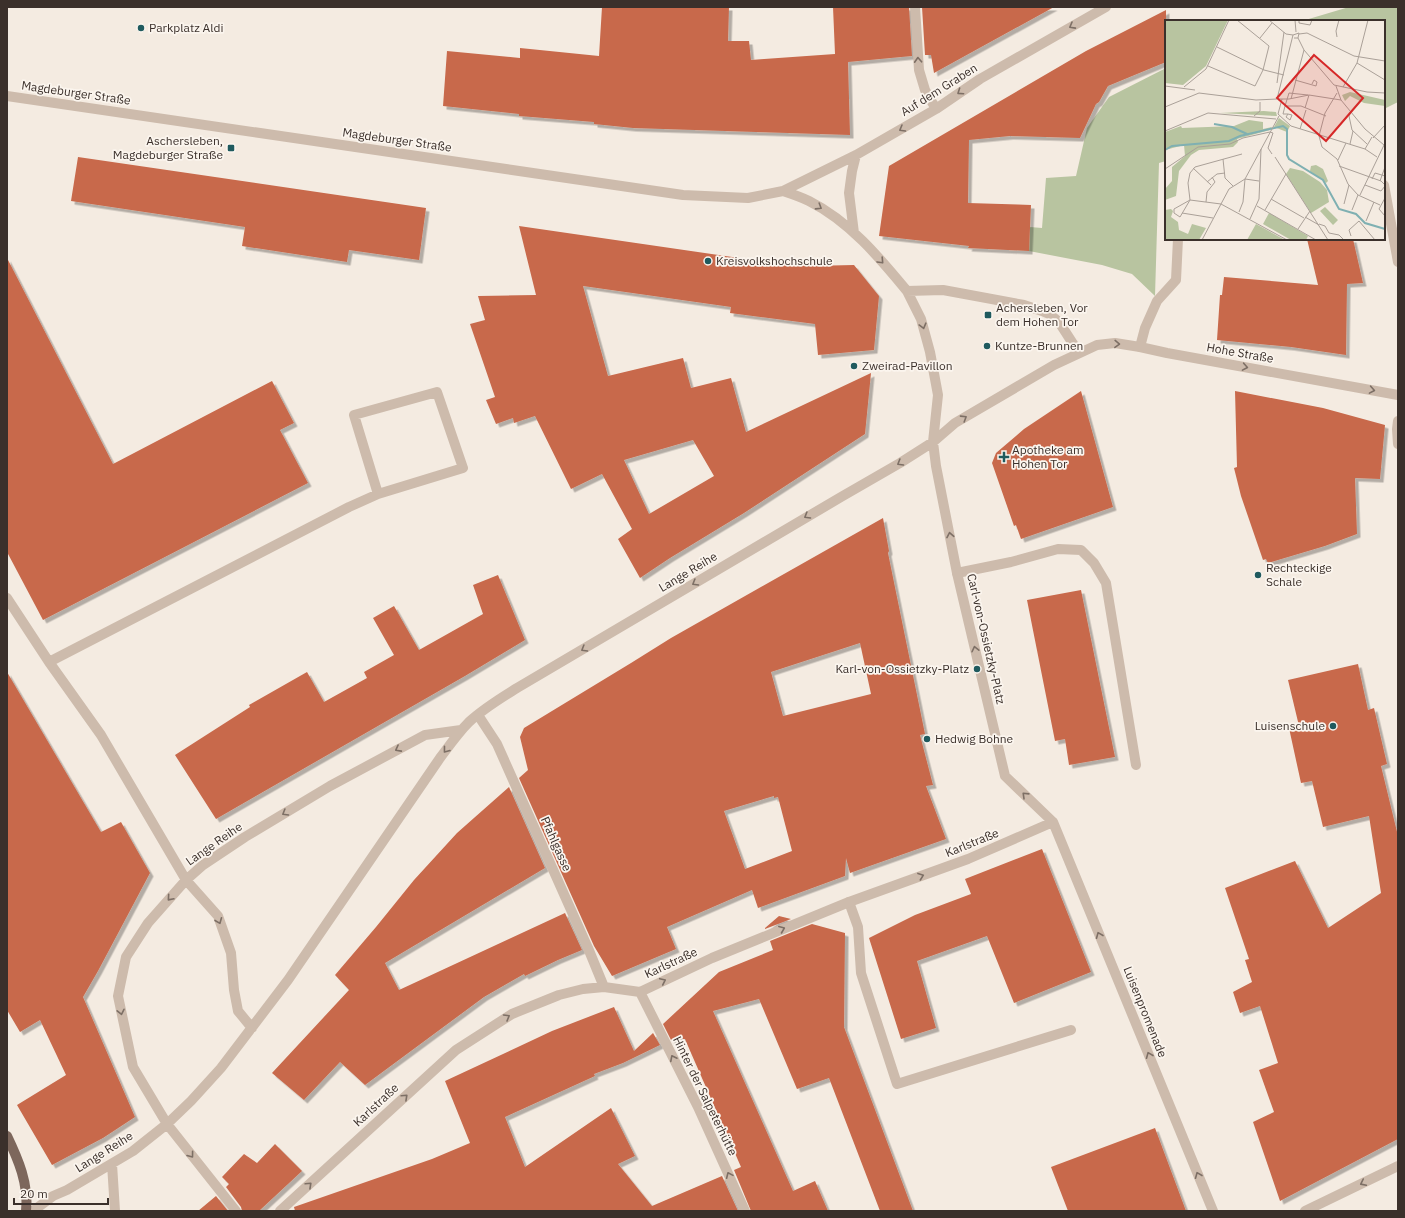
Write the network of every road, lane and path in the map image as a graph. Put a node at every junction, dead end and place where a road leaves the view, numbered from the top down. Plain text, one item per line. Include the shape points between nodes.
1 (915, 7) edge
2 (1106, 7) edge
3 (7, 96) edge
4 (936, 109) junction
5 (856, 155) junction
6 (1385, 190) edge
7 (783, 191) junction
8 (854, 233) junction
9 (1178, 240) edge
10 (1398, 262) edge
11 (907, 291) junction
12 (1140, 347) junction
13 (1079, 353) junction
14 (1398, 395) edge
15 (1398, 421) edge
16 (933, 442) junction
17 (1398, 444) edge
18 (378, 494) junction
19 (958, 574) junction
20 (7, 598) edge
21 (50, 662) junction
22 (478, 715) junction
23 (461, 730) junction
24 (1136, 765) dead end
25 (1053, 822) junction
26 (186, 880) junction
27 (849, 902) junction
28 (604, 987) junction
29 (640, 992) junction
30 (252, 1028) junction
31 (1071, 1030) dead end
32 (167, 1124) junction
33 (7, 1136) edge
34 (112, 1164) junction
35 (1398, 1166) edge
36 (26, 1211) edge
37 (33, 1211) edge
38 (115, 1211) edge
39 (236, 1211) edge
40 (280, 1211) edge
41 (745, 1211) edge
42 (1213, 1211) edge
43 (1305, 1211) edge

4 -> 1 street via 925,90 919,70
2 -> 4 street, Auf dem Graben via 980,79
3 - 7 street, Magdeburger Straße via 683,195 748,198
4 -> 5 street, Auf dem Graben
5 - 7 street, Auf dem Graben
5 - 8 street via 849,193
6 - 10 street
7 -> 8 street, Carl-von-Ossietzky-Platz via 809,200
8 -> 11 street, Carl-von-Ossietzky-Platz
9 - 12 street via 1176,280 1157,301
11 - 13 street via 944,290 1024,305 1042,311 1059,322
11 -> 16 street, Carl-von-Ossietzky-Platz via 921,319 938,395
13 -> 12 street, Hohe Straße via 1097,345 1115,343
12 -> 14 street, Hohe Straße
16 -> 13 street, Lange Reihe via 972,412
15 - 17 street
19 -> 16 street, Carl-von-Ossietzky-Platz
16 -> 22 street, Lange Reihe via 524,684
18 - 18 street via 354,415 437,392 463,468
18 - 21 street
19 - 24 street via 1058,549 1081,550 1094,563 1106,583
25 -> 19 street, Carl-von-Ossietzky-Platz via 1005,776
20 - 21 street
21 - 26 street via 101,735
22 - 23 street, Lange Reihe
22 - 28 street, Pfahlgasse via 497,744
23 -> 26 street, Lange Reihe via 425,735 330,786 245,837 203,865
23 -> 30 street, Lange Reihe
27 -> 25 street, Karlstraße via 968,859
42 -> 25 street, Luisenpromenade
26 -> 30 street via 218,916 231,953 238,1011
26 -> 32 street, Lange Reihe via 148,923 126,957 118,996 133,1067
29 -> 27 street, Karlstraße via 712,958
27 - 31 street via 858,927 861,973 897,1084
28 - 29 street, Karlstraße
40 -> 28 street, Karlstraße via 456,1050 518,1012 559,995
41 -> 29 street, Hinter der Salpeterhütte via 698,1107
30 - 32 street, Lange Reihe via 221,1068
32 - 34 street, Lange Reihe
32 -> 39 street
33 - 36 main road via 25,1183 28,1199
34 - 37 street, Lange Reihe via 53,1196
34 - 38 street
35 -> 43 street

